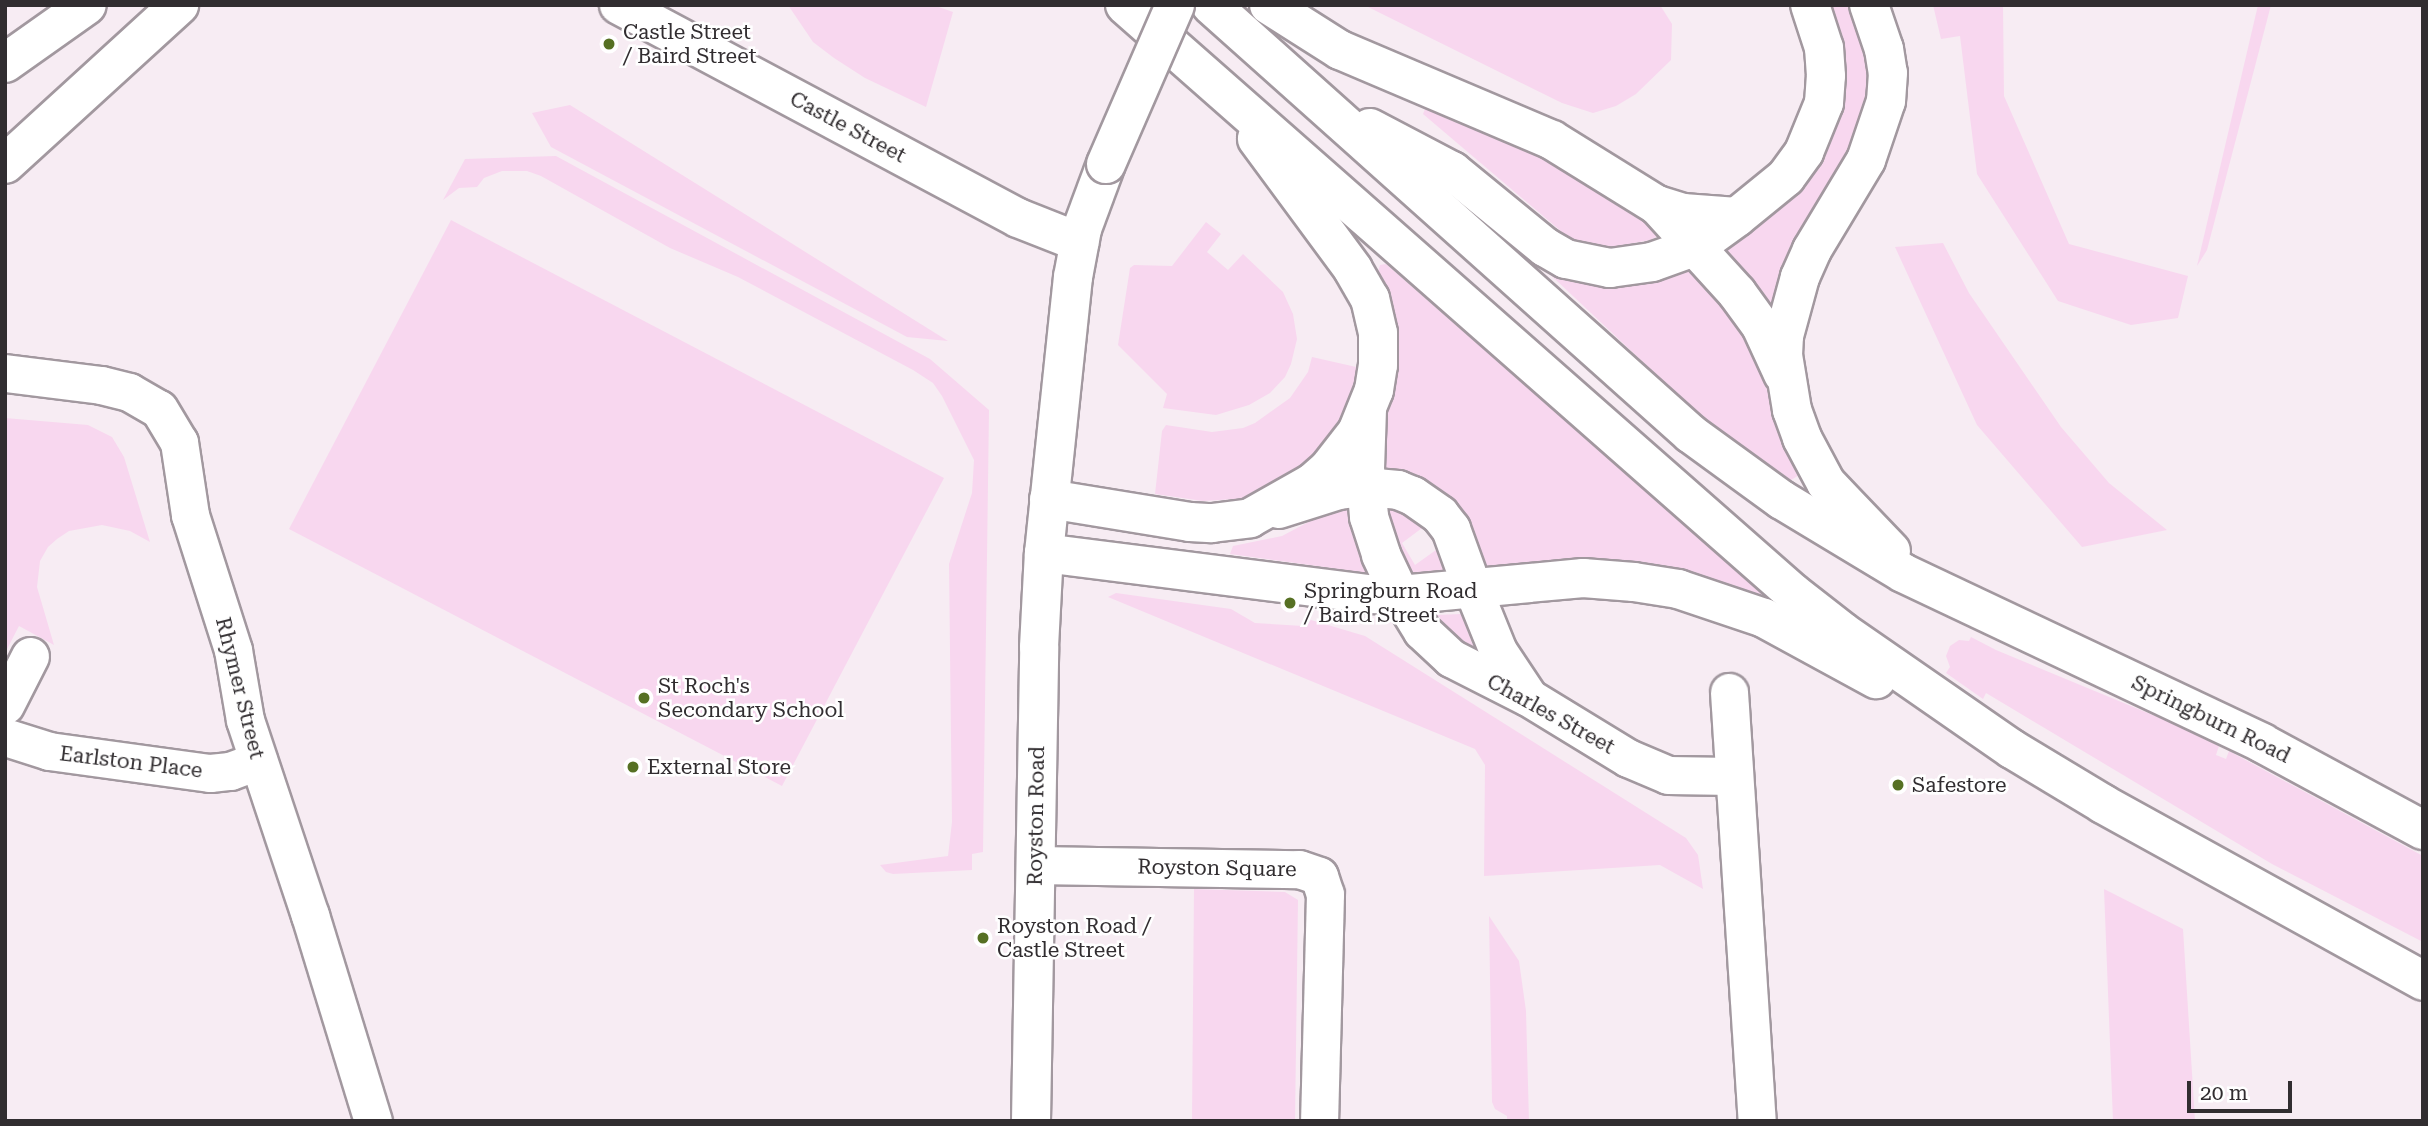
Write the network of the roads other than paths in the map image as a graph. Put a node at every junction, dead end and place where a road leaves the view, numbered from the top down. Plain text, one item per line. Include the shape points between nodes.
1 (87, 5) edge
2 (179, 5) edge
3 (619, 5) edge
4 (1125, 5) edge
5 (1175, 5) edge
6 (1211, 5) edge
7 (1269, 5) edge
8 (1810, 5) edge
9 (1870, 5) edge
10 (5, 63) edge
11 (1214, 81) junction
12 (1319, 100) junction
13 (5, 164) edge
14 (1657, 205) junction
15 (1737, 217) junction
16 (1079, 242) junction
17 (1697, 246) junction
18 (5, 373) edge
19 (1783, 374) junction
20 (1367, 409) junction
21 (1365, 486) junction
22 (1049, 499) junction
23 (1250, 518) junction
24 (1044, 553) junction
25 (1472, 587) junction
26 (1400, 595) junction
27 (1995, 618) junction
28 (30, 656) dead end
29 (1729, 692) dead end
30 (1528, 697) junction
31 (5, 705) edge
32 (5, 737) edge
33 (2012, 749) junction
34 (258, 761) junction
35 (1733, 776) junction
36 (2423, 830) edge
37 (1035, 865) junction
38 (2423, 981) edge
39 (373, 1121) edge
40 (1031, 1121) edge
41 (1319, 1121) edge
42 (1758, 1121) edge

1 - 10 main road
2 - 13 main road
3 - 16 main road, Castle Street via 1018,218
4 - 11 main road
5 - 16 main road, Royston Road, bridge via 1106,164
6 - 12 main road
7 - 14 main road via 1340,50 1552,140
8 - 15 main road via 1824,48 1826,76 1816,129 1786,177
9 - 19 main road via 1884,49 1886,101 1866,160 1800,277 1784,336
11 - 20 main road via 1353,269 1370,299 1378,333 1378,365
11 - 33 main road via 1793,593 1885,663
12 - 17 main road via 1452,171 1566,259 1587,266 1631,267
12 - 27 main road via 1691,434 1860,550
14 - 15 main road via 1683,213
14 - 17 main road
15 - 17 main road
16 - 22 main road, Royston Road
17 - 19 main road via 1761,326
18 - 34 street, Rhymer Street via 130,392 159,409 171,426 183,457 190,515 233,650 245,720
19 - 27 main road via 1802,438 1826,483 1858,520 1941,591
20 - 21 main road
20 - 23 main road via 1357,432 1329,468 1294,496
21 - 23 main road
21 - 25 main road via 1398,490 1440,515 1458,544
21 - 26 main road via 1374,536
22 - 23 main road via 1190,522
22 - 24 main road, Royston Road
24 - 26 main road via 1335,591
24 - 37 main road, Royston Road
25 - 26 main road
25 - 30 street via 1498,651
25 - 33 main road via 1583,578 1667,587 1721,601 1764,618
26 - 30 street, Charles Street via 1422,631 1451,658
27 - 36 main road, Springburn Road via 2262,743
28 - 31 street
29 - 35 street
30 - 35 street, Charles Street via 1648,768 1689,778
32 - 34 street, Earlston Place via 49,751 210,772
33 - 38 main road
34 - 39 street, Rhymer Street
35 - 42 street
37 - 40 main road, Royston Road
37 - 41 street, Royston Square via 1299,869 1319,876 1325,894

